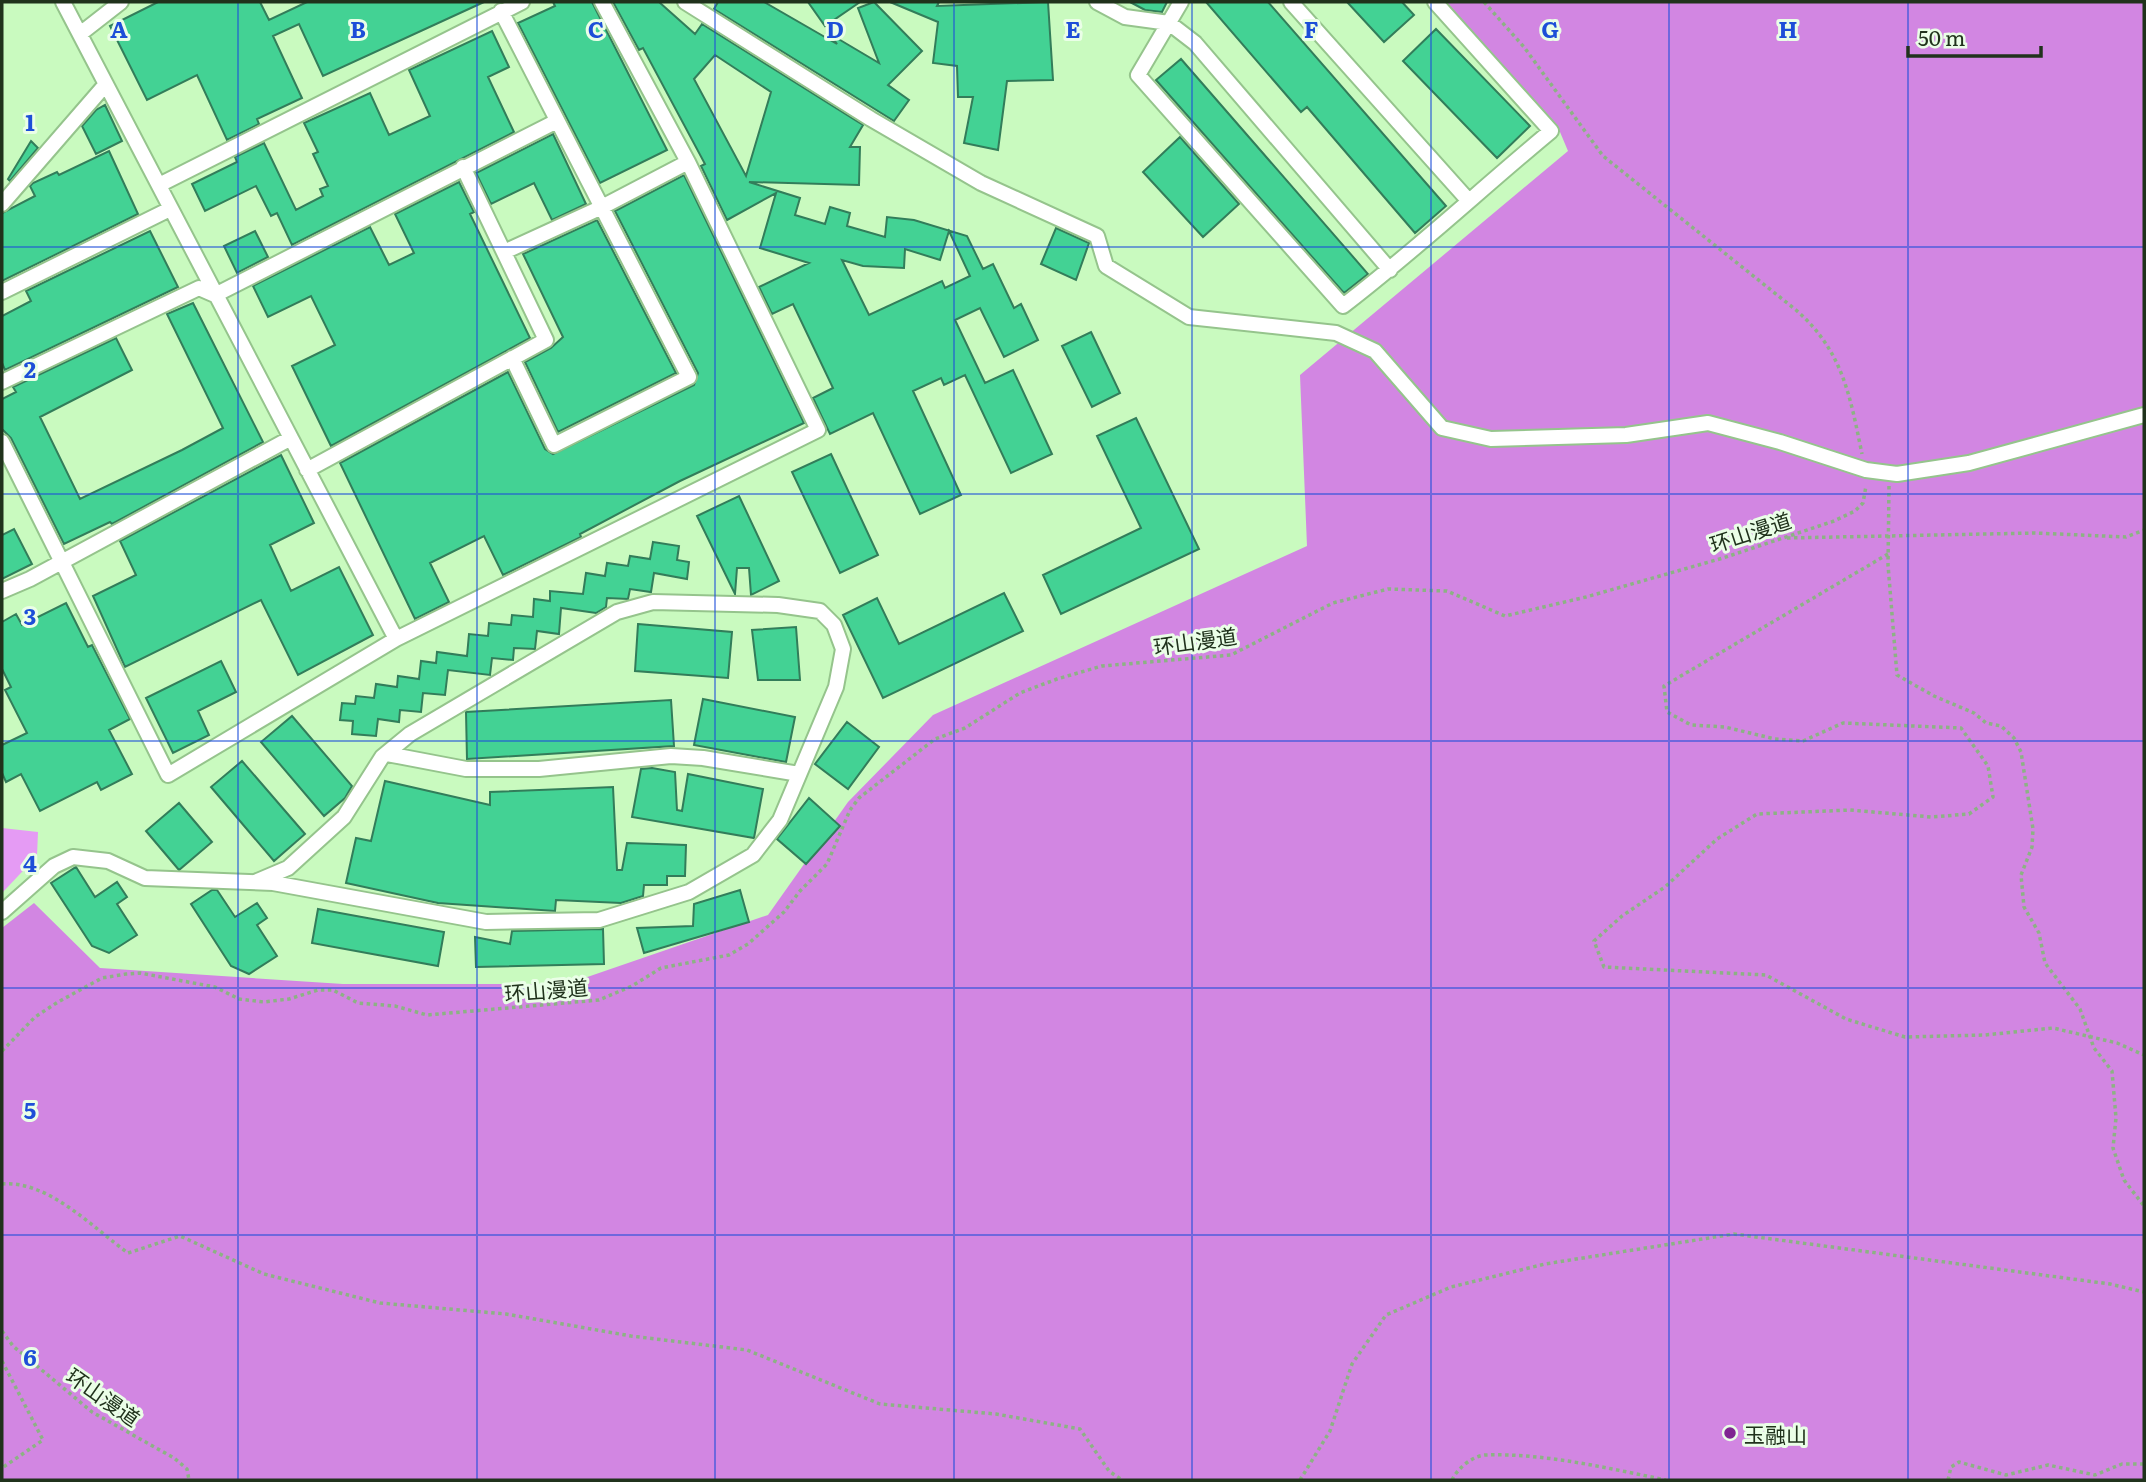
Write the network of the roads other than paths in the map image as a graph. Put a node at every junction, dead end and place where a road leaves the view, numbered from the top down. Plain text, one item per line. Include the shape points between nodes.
1 (63, 2) edge
2 (121, 2) edge
3 (522, 2) edge
4 (602, 2) edge
5 (685, 2) edge
6 (1097, 2) edge
7 (1181, 2) edge
8 (1291, 2) edge
9 (1435, 2) edge
10 (501, 11) junction
11 (1169, 23) junction
12 (80, 34) junction
13 (106, 84) junction
14 (557, 121) junction
15 (688, 162) junction
16 (463, 167) junction
17 (159, 185) junction
18 (1468, 200) junction
19 (2, 204) edge
20 (600, 208) junction
21 (170, 209) junction
22 (504, 252) junction
23 (1390, 270) junction
24 (2, 292) edge
25 (215, 295) junction
26 (512, 358) junction
27 (3, 379) edge
28 (2144, 415) edge
29 (291, 438) junction
30 (2, 442) edge
31 (307, 470) junction
32 (61, 560) junction
33 (2, 591) edge
34 (396, 639) junction
35 (387, 754) junction
36 (799, 774) junction
37 (255, 882) junction
38 (2, 912) edge

1 - 12 street
2 - 12 street
3 - 10 street
4 - 15 street
5 - 28 street via 981,183 1097,236 1106,266 1189,317 1336,333 1375,351 1443,428 1491,439 1626,435 1708,423 1887,473 1969,463
6 - 11 street via 1125,17
7 - 11 street
8 - 18 street
9 - 18 street via 1551,131
10 - 14 street
10 - 17 street
11 - 23 street via 1195,43
11 - 23 street via 1138,75 1343,306
12 - 13 street
13 - 17 street
13 - 19 street
14 - 16 street
14 - 20 street
15 - 20 street
15 - 34 street via 818,430
16 - 22 street
16 - 25 street
17 - 21 street
18 - 23 street
20 - 22 street
20 - 26 street via 689,377 554,445
21 - 24 street
21 - 25 street
22 - 26 street via 546,340
25 - 27 street via 199,288
25 - 29 street
26 - 31 street
29 - 31 street
29 - 32 street
30 - 32 street
31 - 34 street
32 - 33 street
32 - 34 street via 168,775
35 - 36 street via 466,769 539,769 671,756
35 - 36 street via 421,727 617,612 653,602 778,606 820,611 834,625 843,649 836,687
35 - 37 street via 344,817 288,868
36 - 37 street via 780,820 753,855 689,892 598,920 486,922
37 - 38 street via 145,877 108,861 73,857 54,866

